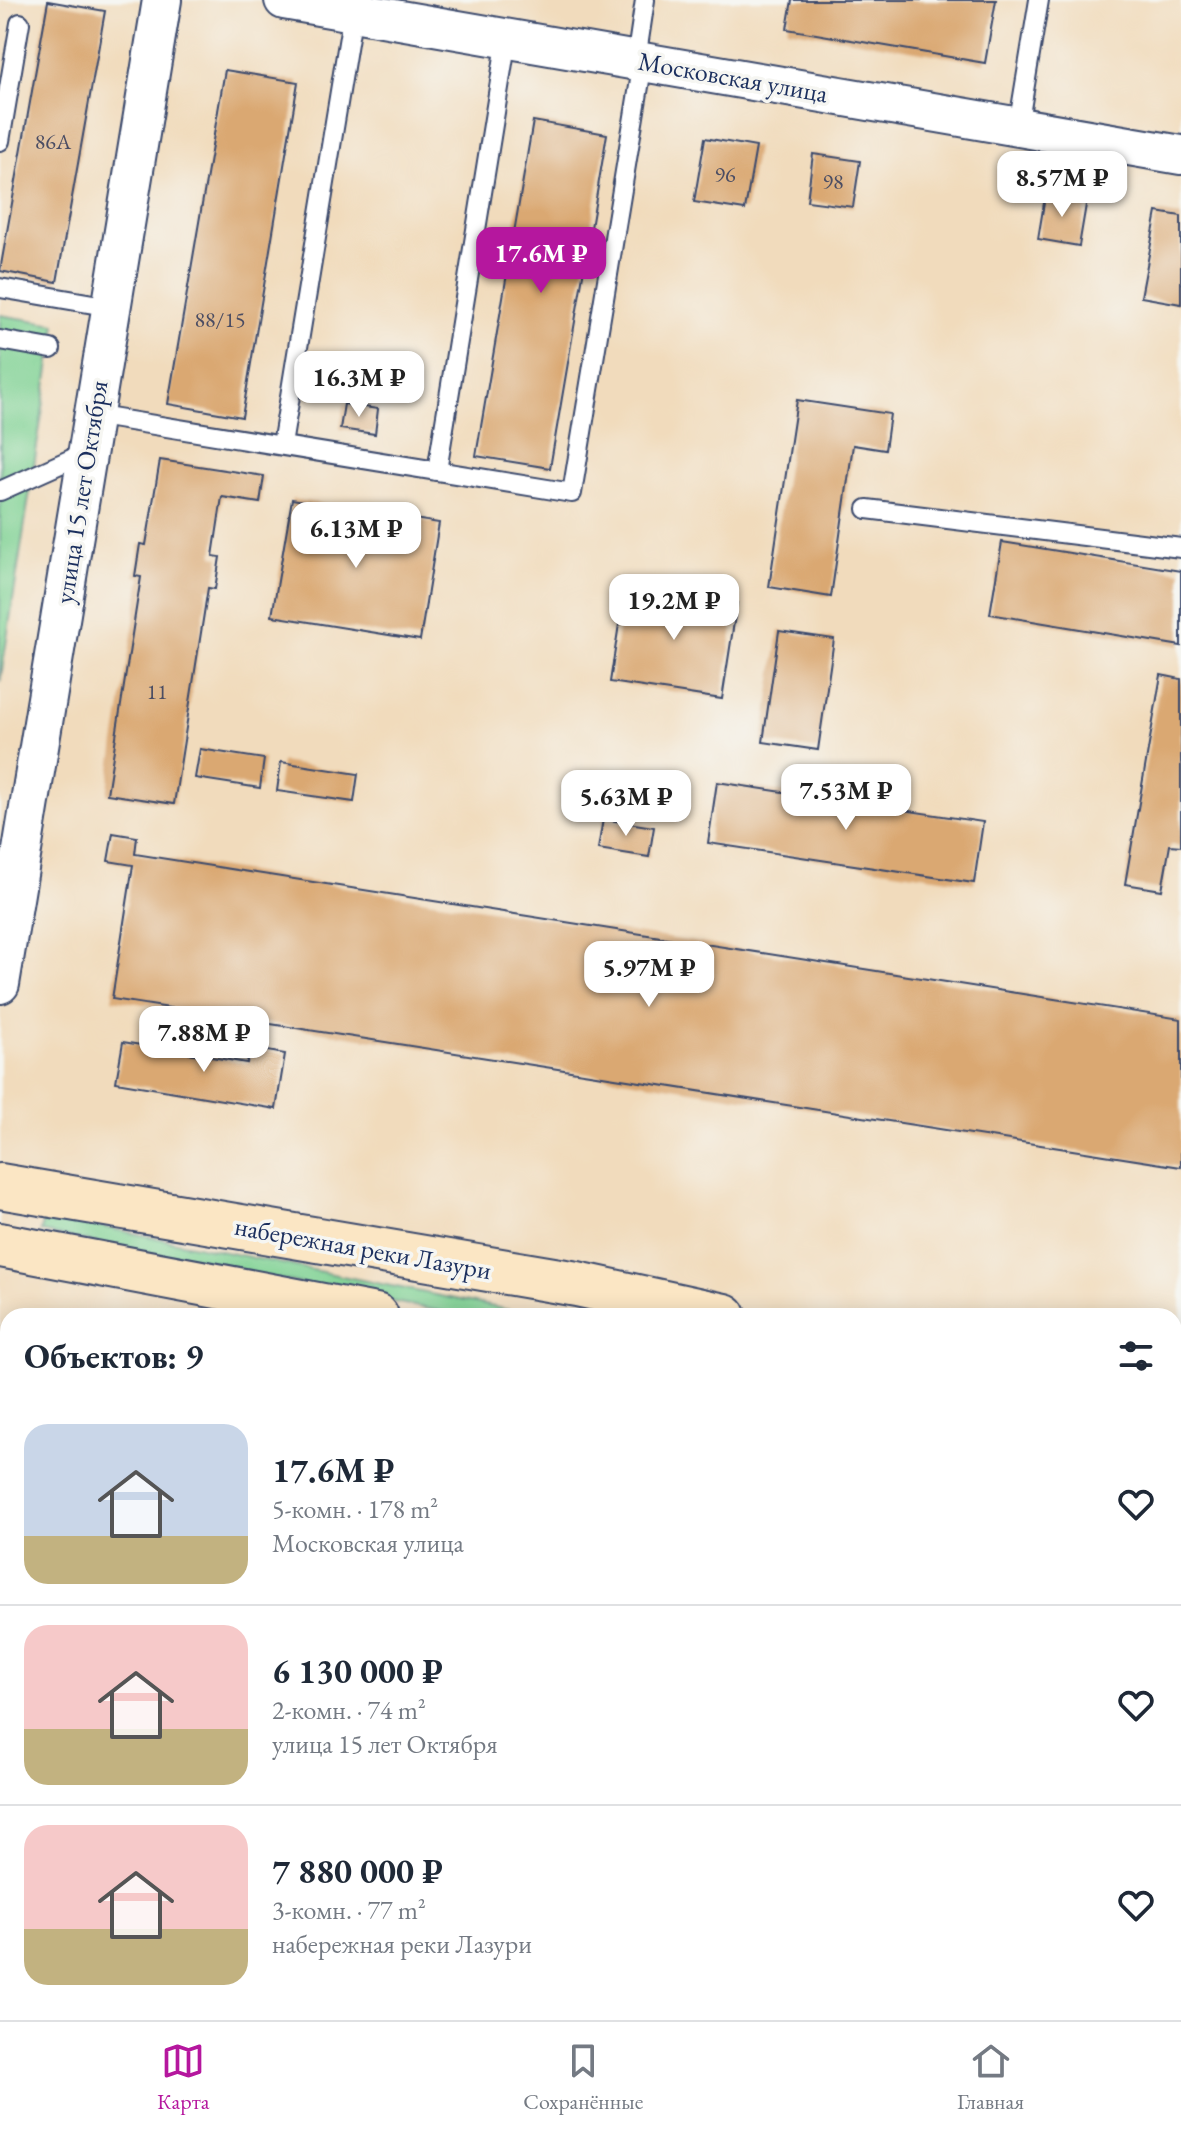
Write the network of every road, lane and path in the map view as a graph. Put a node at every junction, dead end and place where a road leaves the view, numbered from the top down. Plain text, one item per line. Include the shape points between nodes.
1 (162, 0) edge
2 (284, 0) edge
3 (645, 0) edge
4 (1039, 0) edge
5 (353, 12) junction
6 (20, 23) dead end
7 (507, 38) junction
8 (639, 61) junction
9 (1018, 127) junction
10 (0, 141) edge
11 (1181, 155) edge
12 (0, 288) edge
13 (111, 307) junction
14 (0, 340) edge
15 (51, 349) dead end
16 (93, 415) junction
17 (282, 445) junction
18 (87, 452) junction
19 (437, 471) junction
20 (0, 491) edge
21 (867, 509) dead end
22 (1181, 548) edge
23 (2, 962) edge
24 (0, 1186) edge
25 (0, 1245) edge
26 (334, 1308) edge
27 (687, 1308) edge

1 - 13 street, улица 15 лет Октября
2 - 5 street, Московская улица
3 - 8 lane
4 - 9 lane
5 - 7 street, Московская улица
5 - 17 lane
6 - 10 lane
7 - 8 street, Московская улица
7 - 19 lane
8 - 9 street, Московская улица
8 - 19 lane via 572,493
9 - 11 street, Московская улица
12 - 13 lane
13 - 16 street, улица 15 лет Октября
14 - 15 lane
16 - 17 lane
16 - 18 street, улица 15 лет Октября
17 - 19 lane
18 - 20 lane
18 - 23 street, улица 15 лет Октября
21 - 22 lane
24 - 27 main road, набережная реки Лазури via 577,1284
25 - 26 main road

